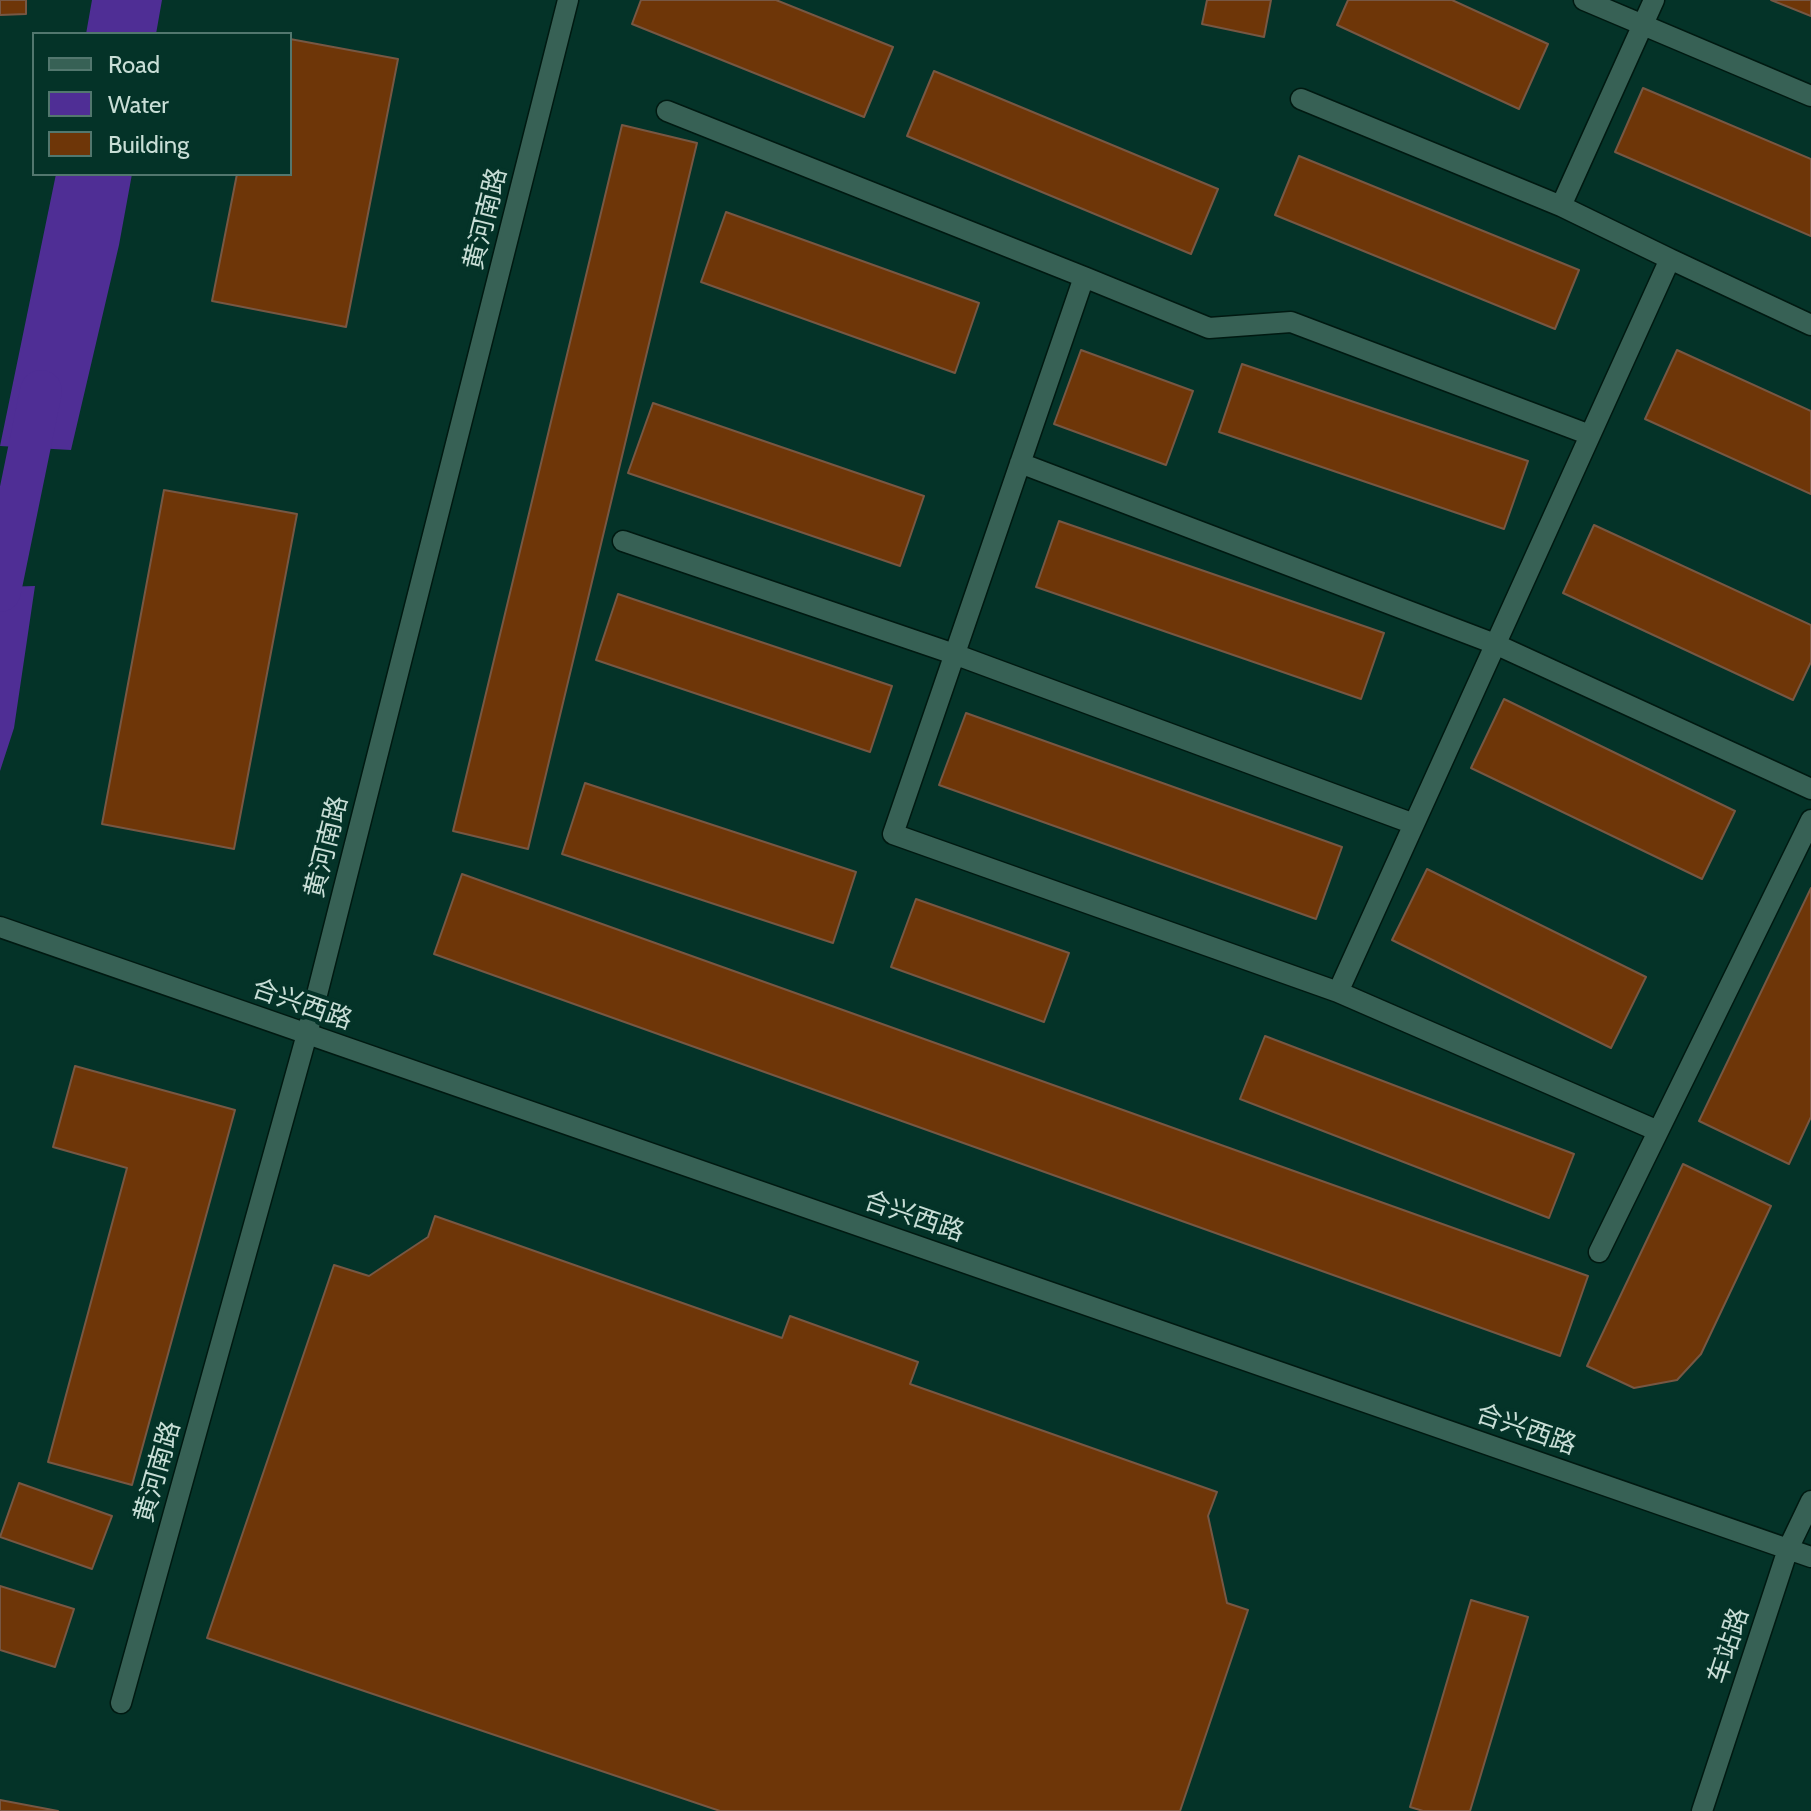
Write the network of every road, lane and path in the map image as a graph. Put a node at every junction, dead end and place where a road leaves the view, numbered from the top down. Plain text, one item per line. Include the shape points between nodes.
1 (568, 0) edge
2 (1584, 0) edge
3 (1654, 0) edge
4 (1644, 25) junction
5 (1811, 96) edge
6 (1301, 99) dead end
7 (667, 111) dead end
8 (1561, 206) junction
9 (1670, 259) junction
10 (1084, 277) junction
11 (1811, 325) edge
12 (1590, 435) junction
13 (1020, 463) junction
14 (623, 541) dead end
15 (1495, 644) junction
16 (954, 654) junction
17 (1811, 789) edge
18 (1811, 820) edge
19 (1414, 824) junction
20 (0, 927) edge
21 (1338, 992) junction
22 (307, 1034) junction
23 (1658, 1131) junction
24 (1599, 1252) dead end
25 (1811, 1501) edge
26 (1788, 1549) junction
27 (1811, 1557) edge
28 (121, 1703) dead end
29 (1702, 1811) edge

1 - 22 street, 黄河南路
2 - 4 street
3 - 4 street
4 - 5 street
4 - 8 street
6 - 8 street
7 - 10 street
8 - 9 street
9 - 11 street
9 - 12 street
10 - 12 street via 1209,328 1291,322
10 - 13 street
12 - 15 street
13 - 15 street
13 - 16 street
14 - 16 street
15 - 17 street
15 - 19 street
16 - 19 street
16 - 21 street via 893,834
18 - 23 street
19 - 21 street
20 - 22 street, 合兴西路
21 - 23 street
22 - 26 street, 合兴西路
22 - 28 street, 黄河南路
23 - 24 street
25 - 26 street, 车站路
26 - 27 street, 合兴西路
26 - 29 street, 车站路

